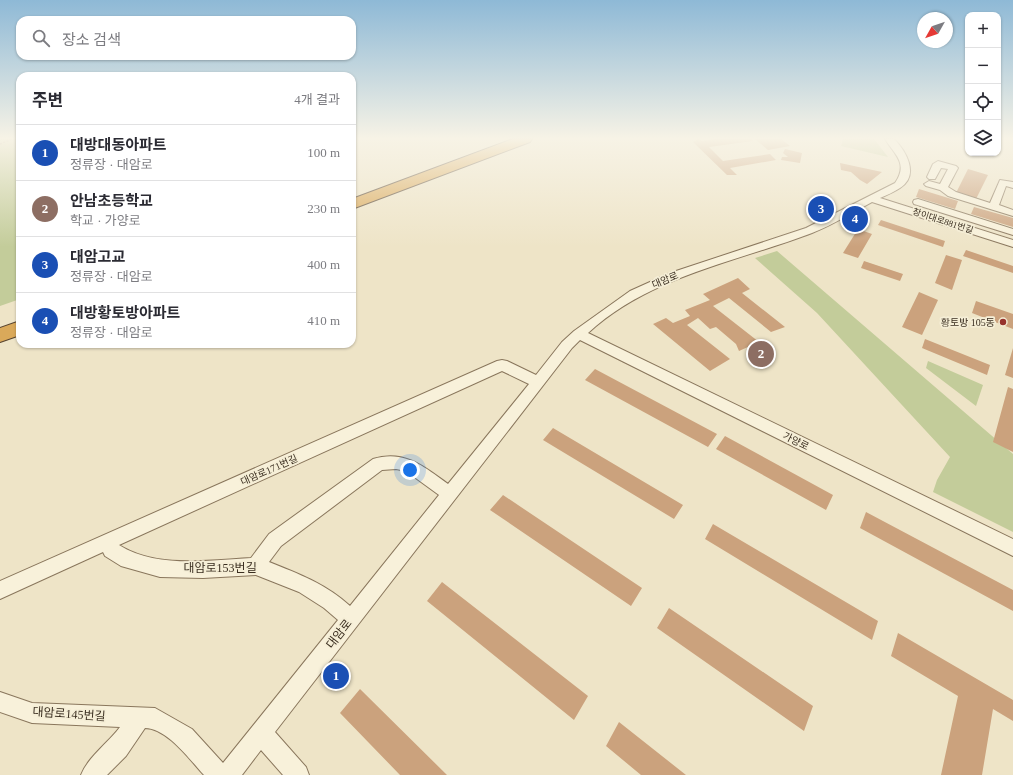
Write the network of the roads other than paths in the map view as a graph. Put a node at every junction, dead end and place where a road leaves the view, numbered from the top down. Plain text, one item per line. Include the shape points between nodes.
1 (407, 175) edge
2 (432, 175) edge
3 (905, 175) edge
4 (933, 175) edge
5 (949, 175) edge
6 (1013, 185) edge
7 (943, 188) junction
8 (1000, 190) junction
9 (356, 194) edge
10 (1013, 194) edge
11 (873, 199) junction
12 (966, 200) junction
13 (918, 202) dead end
14 (356, 203) edge
15 (993, 207) junction
16 (1013, 213) edge
17 (958, 221) junction
18 (1013, 232) edge
19 (1013, 244) edge
20 (16, 321) edge
21 (0, 327) edge
22 (16, 329) edge
23 (579, 334) junction
24 (0, 335) edge
25 (538, 382) junction
26 (450, 494) junction
27 (108, 541) junction
28 (1013, 548) edge
29 (256, 566) junction
30 (0, 590) edge
31 (351, 618) junction
32 (0, 702) edge
33 (140, 718) junction
34 (261, 733) junction
35 (92, 775) edge
36 (219, 775) edge
37 (228, 775) edge
38 (298, 775) edge

1 - 9 highway
2 - 14 highway
3 - 11 street, 대암로 via 898,185
4 - 7 street via 931,180
5 - 7 street
6 - 8 street via 1003,182
7 - 12 street
8 - 10 street
8 - 15 street
11 - 17 street, 창이대로881번길
11 - 23 street, 대암로 via 810,230 674,276 634,294
12 - 15 street
12 - 17 street
13 - 17 street
15 - 16 street
17 - 18 street
17 - 19 street, 창이대로881번길
20 - 21 highway
22 - 24 highway
23 - 25 street, 대암로
23 - 28 street, 가양로
25 - 26 street, 대암로
25 - 27 street, 대암로171번길 via 502,365
26 - 29 street via 411,466 396,462 379,464 275,540
26 - 31 street, 대암로
27 - 29 street, 대암로153번길 via 111,550 127,560 160,568
27 - 30 street, 대암로171번길
29 - 31 street, 대암로153번길 via 304,585 331,601
31 - 34 street, 대암로
32 - 33 street, 대암로145번길 via 32,713
33 - 35 street via 118,748
33 - 36 street, 대암로145번길 via 155,718 184,737
34 - 37 street, 대암로
34 - 38 street

